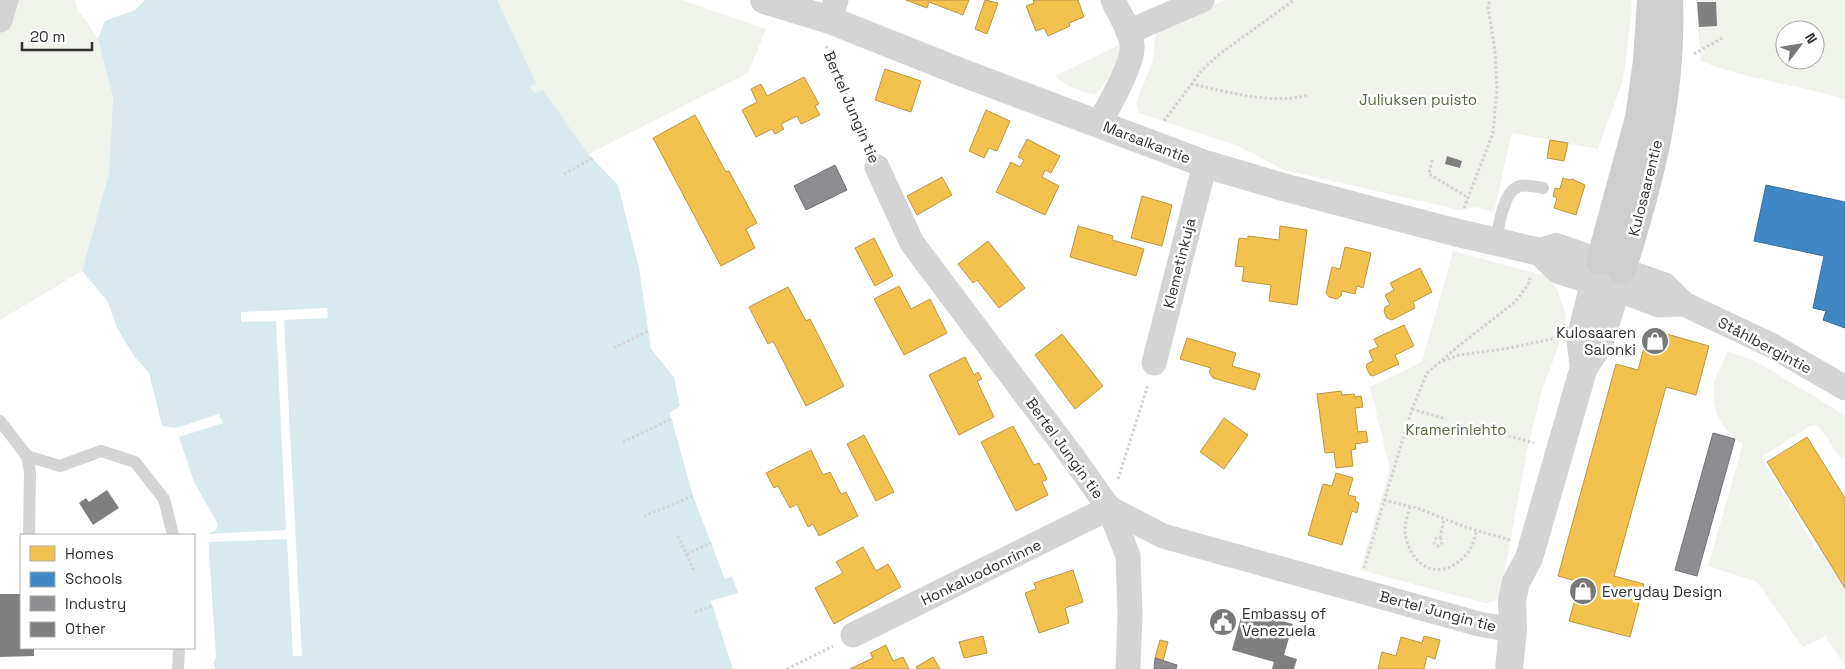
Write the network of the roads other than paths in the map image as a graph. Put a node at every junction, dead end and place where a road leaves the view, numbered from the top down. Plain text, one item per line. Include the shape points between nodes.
1 (6, 0) edge
2 (764, 0) edge
3 (1113, 0) edge
4 (1202, 0) edge
5 (1651, 0) edge
6 (1669, 0) edge
7 (833, 10) edge
8 (0, 20) edge
9 (1128, 32) junction
10 (1098, 123) junction
11 (1205, 164) junction
12 (877, 168) road end
13 (1543, 188) dead end
14 (1496, 241) junction
15 (1608, 275) junction
16 (1154, 363) road end
17 (1845, 388) edge
18 (0, 421) edge
19 (27, 456) junction
20 (1109, 508) junction
21 (28, 534) edge
22 (173, 534) edge
23 (1513, 630) junction
24 (853, 635) road end
25 (178, 649) edge
26 (178, 669) edge
27 (1128, 669) edge
28 (1509, 669) edge

1 - 8 street
2 - 7 street, Marsalkantie
3 - 9 street
4 - 9 street
5 - 15 main road, Kulosaarentie via 1639,118
6 - 15 main road, Kulosaarentie via 1667,78 1656,150
7 - 10 street, Marsalkantie via 963,72
9 - 10 street via 1132,51 1118,88
10 - 11 street, Marsalkantie
11 - 14 street, Marsalkantie
11 - 16 street, Klemetinkuja
12 - 20 street, Bertel Jungin tie via 912,243
13 - 14 lane via 1521,185 1512,189 1505,201
14 - 15 street, Marsalkantie via 1535,264 1556,247
15 - 17 street, Ståhlbergintie via 1665,285 1684,304 1773,346
15 - 23 street, Kulosaarentie via 1580,339 1584,367 1529,558 1516,582 1512,601
18 - 19 lane
19 - 21 lane via 30,473
19 - 22 lane via 60,466 101,451 135,462 164,499
20 - 23 street, Bertel Jungin tie via 1164,536 1479,624
20 - 24 street, Honkaluodonrinne
20 - 27 street via 1128,556
23 - 28 street, Kulosaarentie
25 - 26 lane

